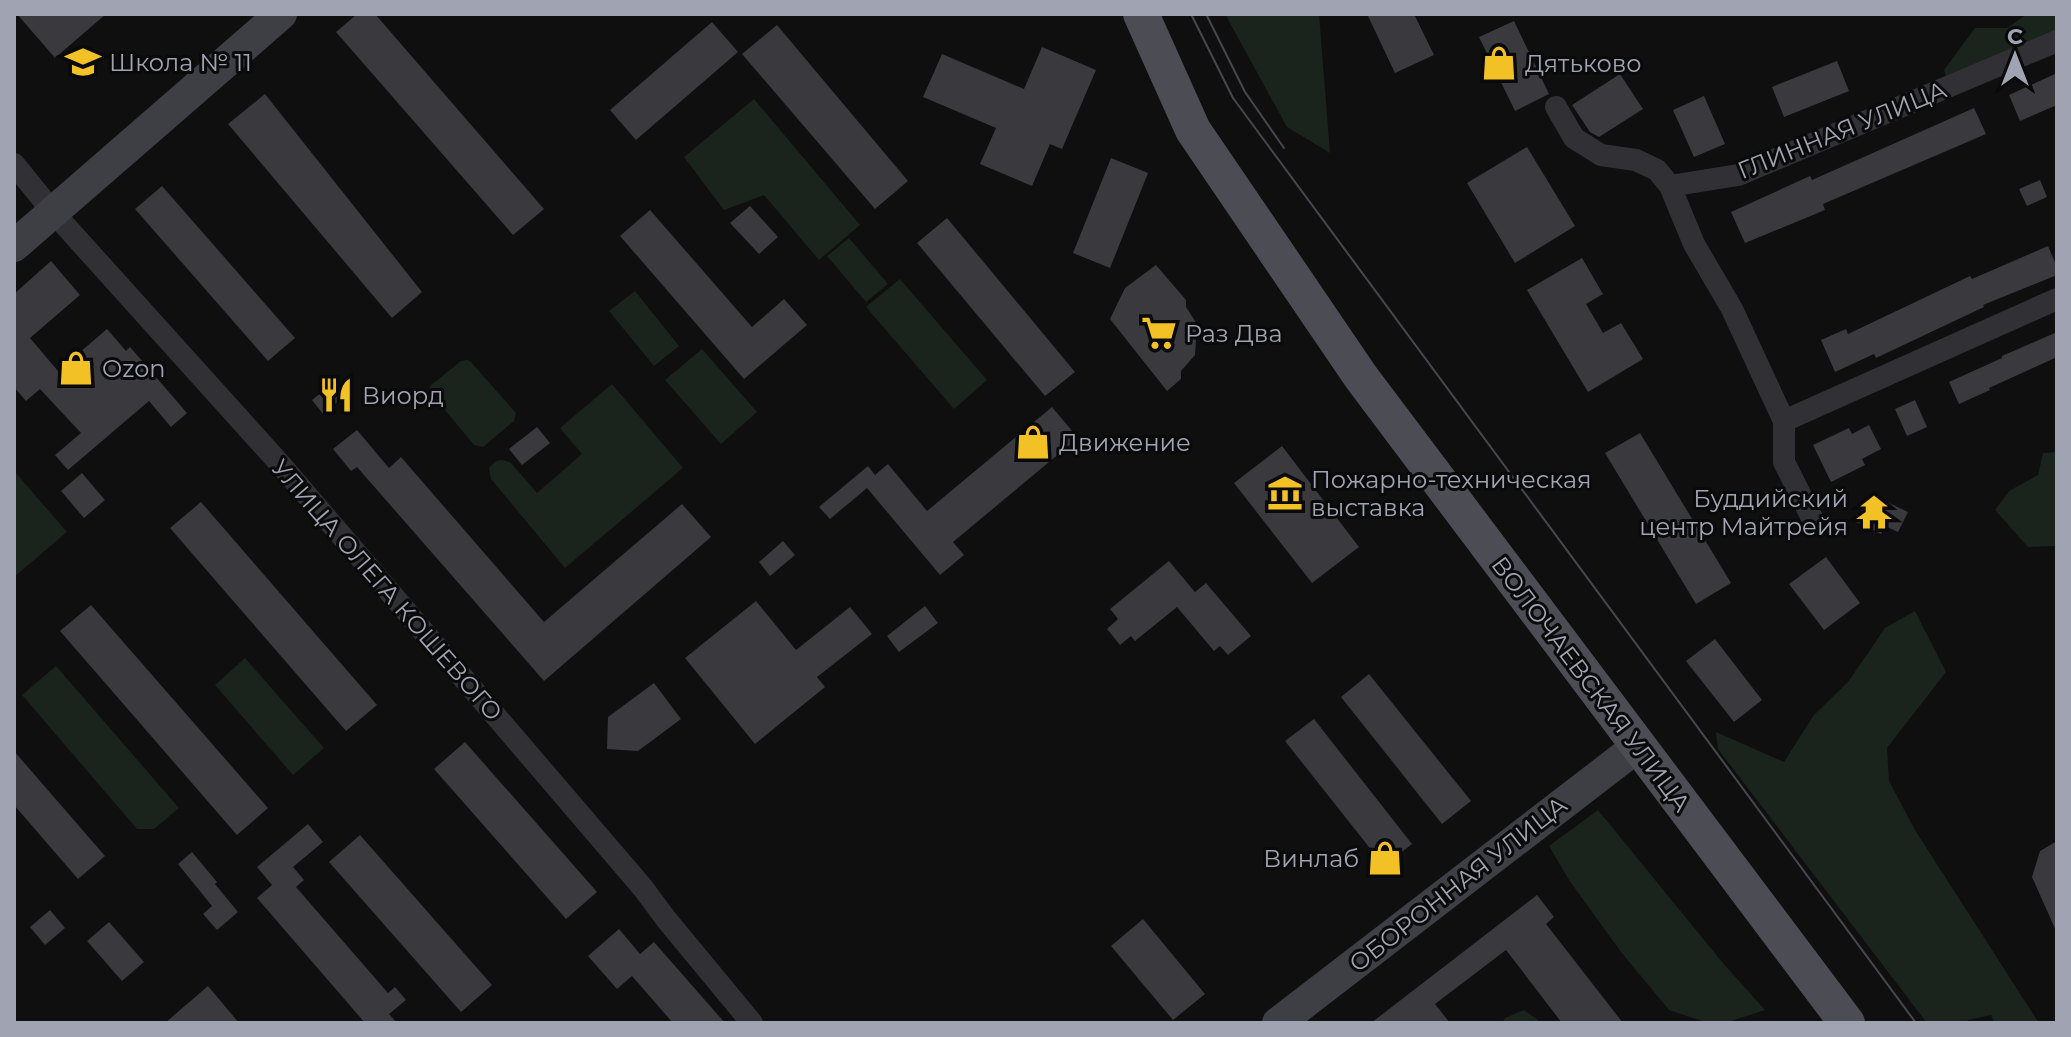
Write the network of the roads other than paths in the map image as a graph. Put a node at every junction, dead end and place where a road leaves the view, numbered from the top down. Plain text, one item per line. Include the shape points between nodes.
1 (281, 14) edge
2 (1141, 14) edge
3 (2057, 41) edge
4 (1556, 107) dead end
5 (14, 164) edge
6 (1670, 186) junction
7 (53, 212) junction
8 (14, 246) edge
9 (2057, 299) edge
10 (1784, 421) junction
11 (1812, 518) dead end
12 (1638, 746) junction
13 (752, 1023) edge
14 (1278, 1023) edge
15 (1847, 1023) edge

1 - 7 street
2 - 12 main road, ВОЛОЧАЕВСКАЯ УЛИЦА via 1201,143 1361,377
3 - 6 street, ГЛИННАЯ УЛИЦА via 1738,175
4 - 6 street via 1574,138 1601,155 1636,160 1657,170
5 - 7 street, УЛИЦА ОЛЕГА КОШЕВОГО
6 - 10 street
7 - 8 street
7 - 13 street, УЛИЦА ОЛЕГА КОШЕВОГО via 291,477
9 - 10 street
10 - 11 street via 1784,462
12 - 14 street, ОБОРОННАЯ УЛИЦА
12 - 15 main road, ВОЛОЧАЕВСКАЯ УЛИЦА

